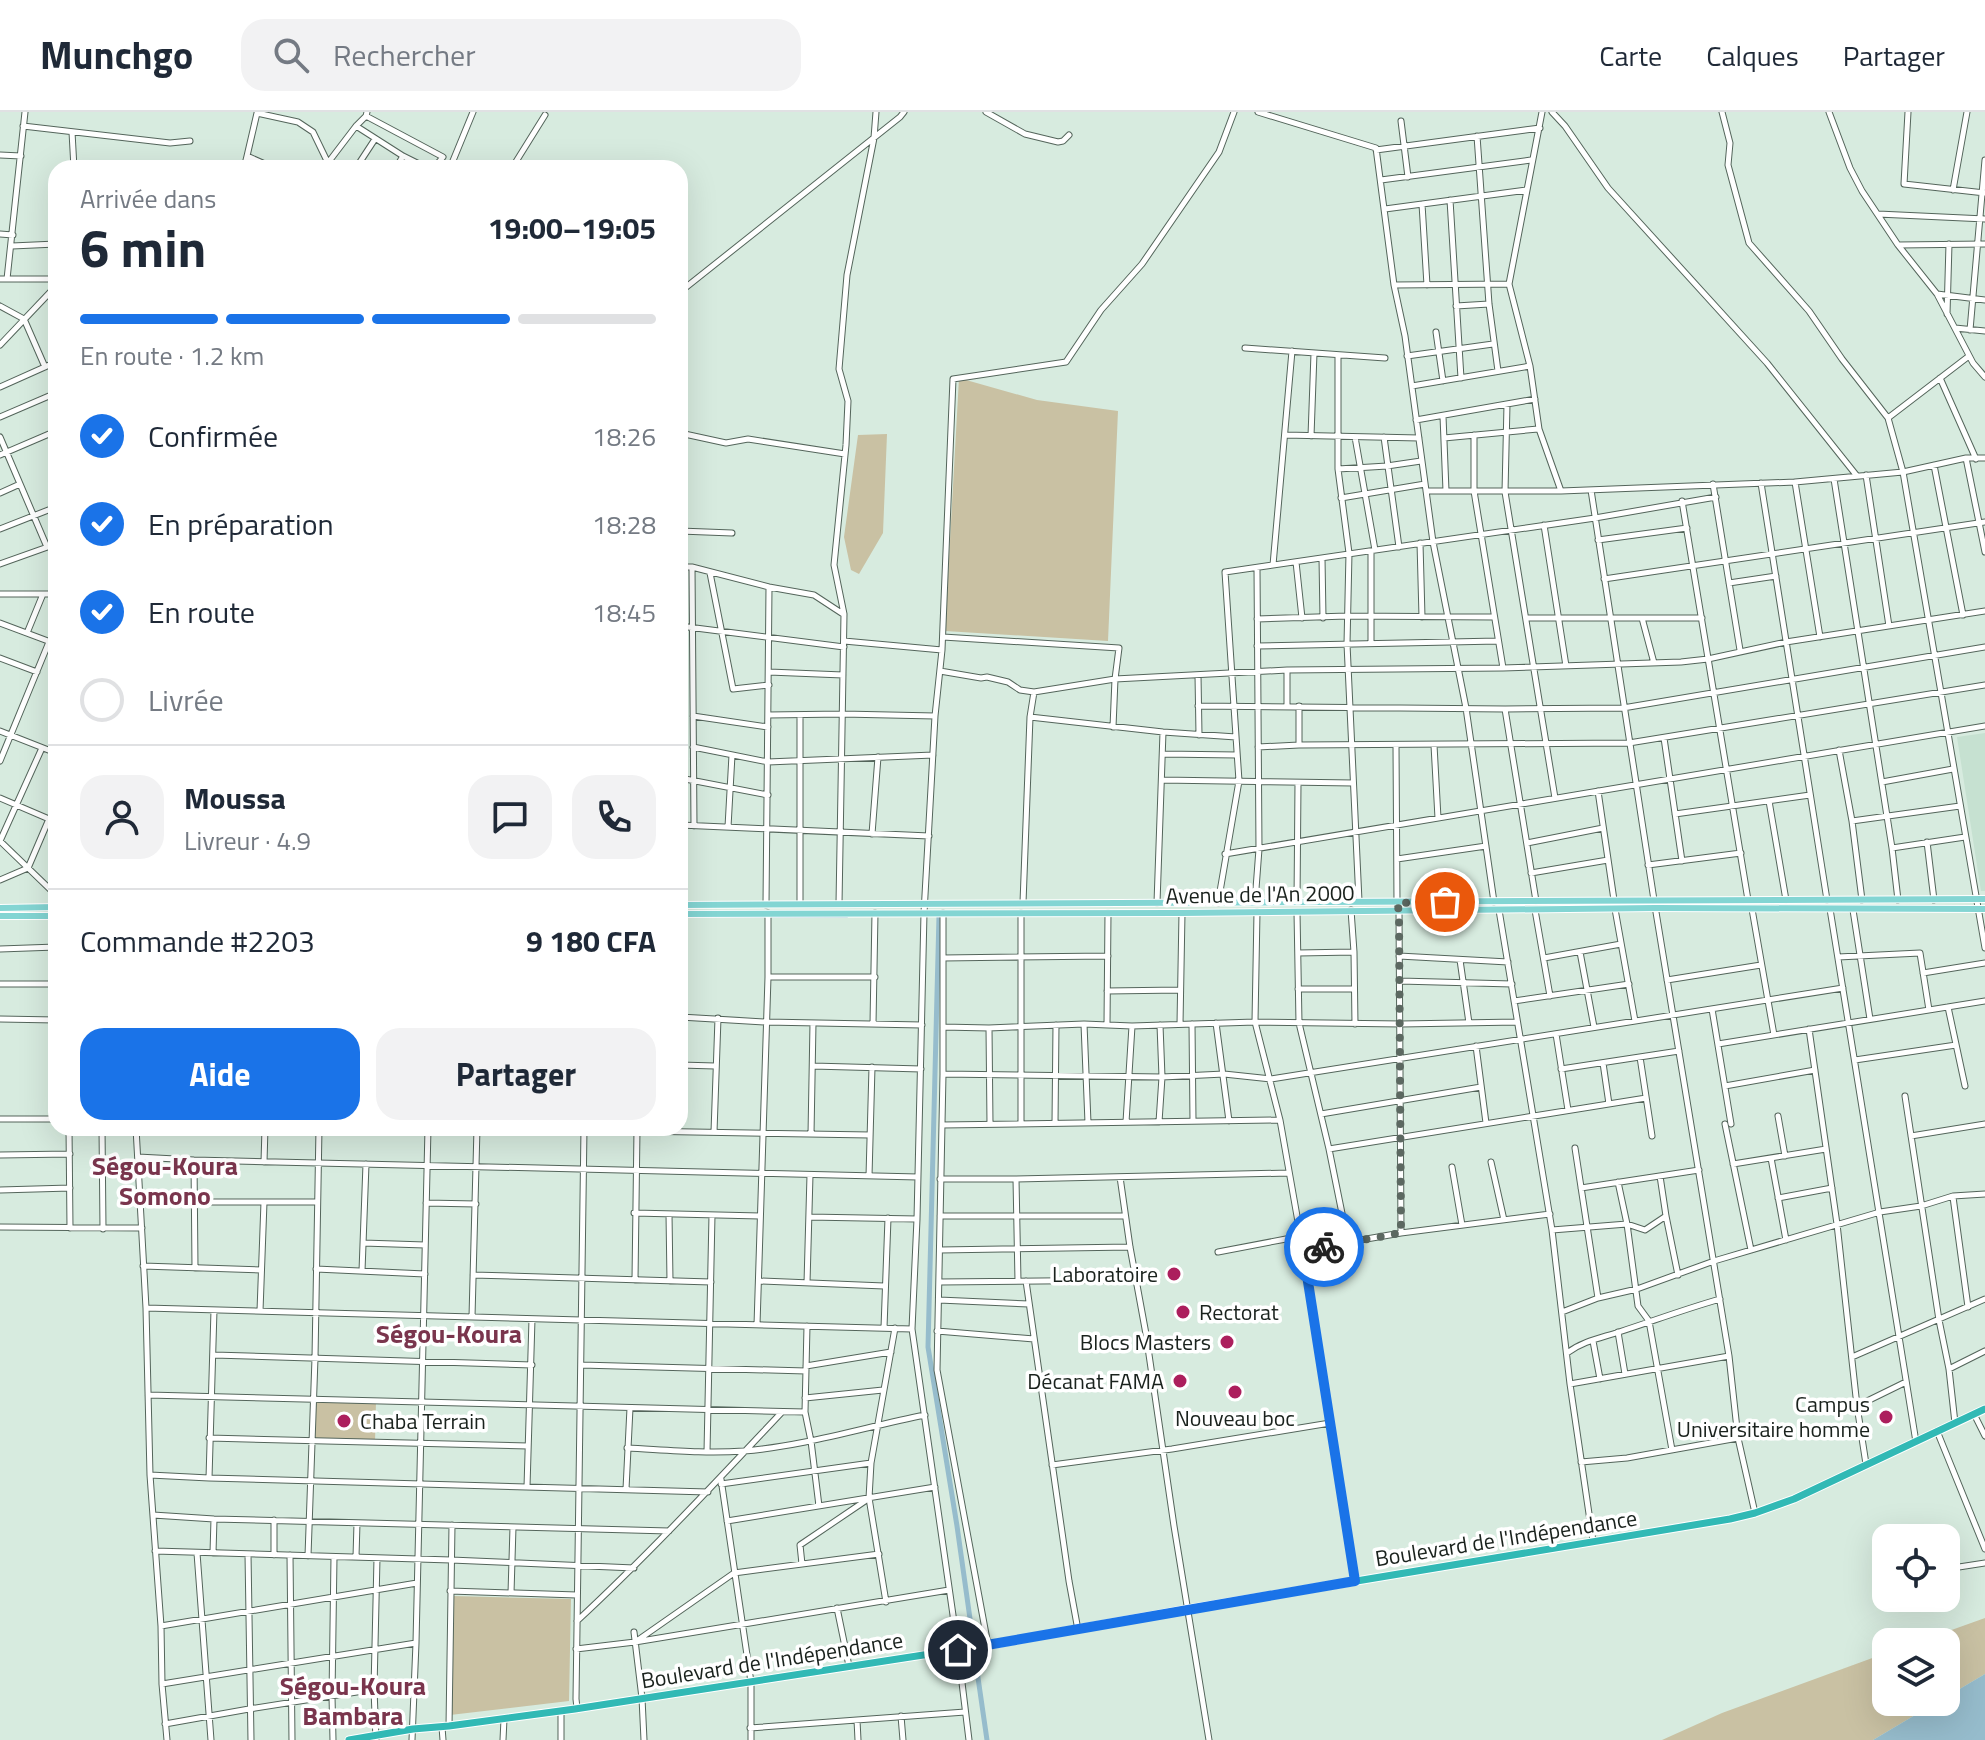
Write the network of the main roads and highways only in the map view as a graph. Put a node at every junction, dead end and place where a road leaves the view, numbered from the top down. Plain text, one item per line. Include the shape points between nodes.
1 (1985, 899) edge
2 (1614, 904) junction
3 (1654, 904) junction
4 (688, 905) edge
5 (48, 907) edge
6 (0, 908) edge
7 (1981, 909) edge
8 (688, 914) edge
9 (0, 916) edge
10 (48, 916) edge
11 (1985, 1409) edge
12 (376, 1738) edge
13 (349, 1740) edge

1 - 3 main road, Avenue de l'An 2000
2 - 3 main road, Avenue de l'An 2000
2 - 4 main road, Avenue de l'An 2000
2 - 8 main road, Avenue de l'An 2000 via 1535,910
3 - 7 main road, Avenue de l'An 2000
5 - 6 main road
9 - 10 main road
11 - 12 highway, Boulevard de l'Indépendance via 1794,1499 1730,1519 958,1650
12 - 13 highway, Boulevard de l'Indépendance

